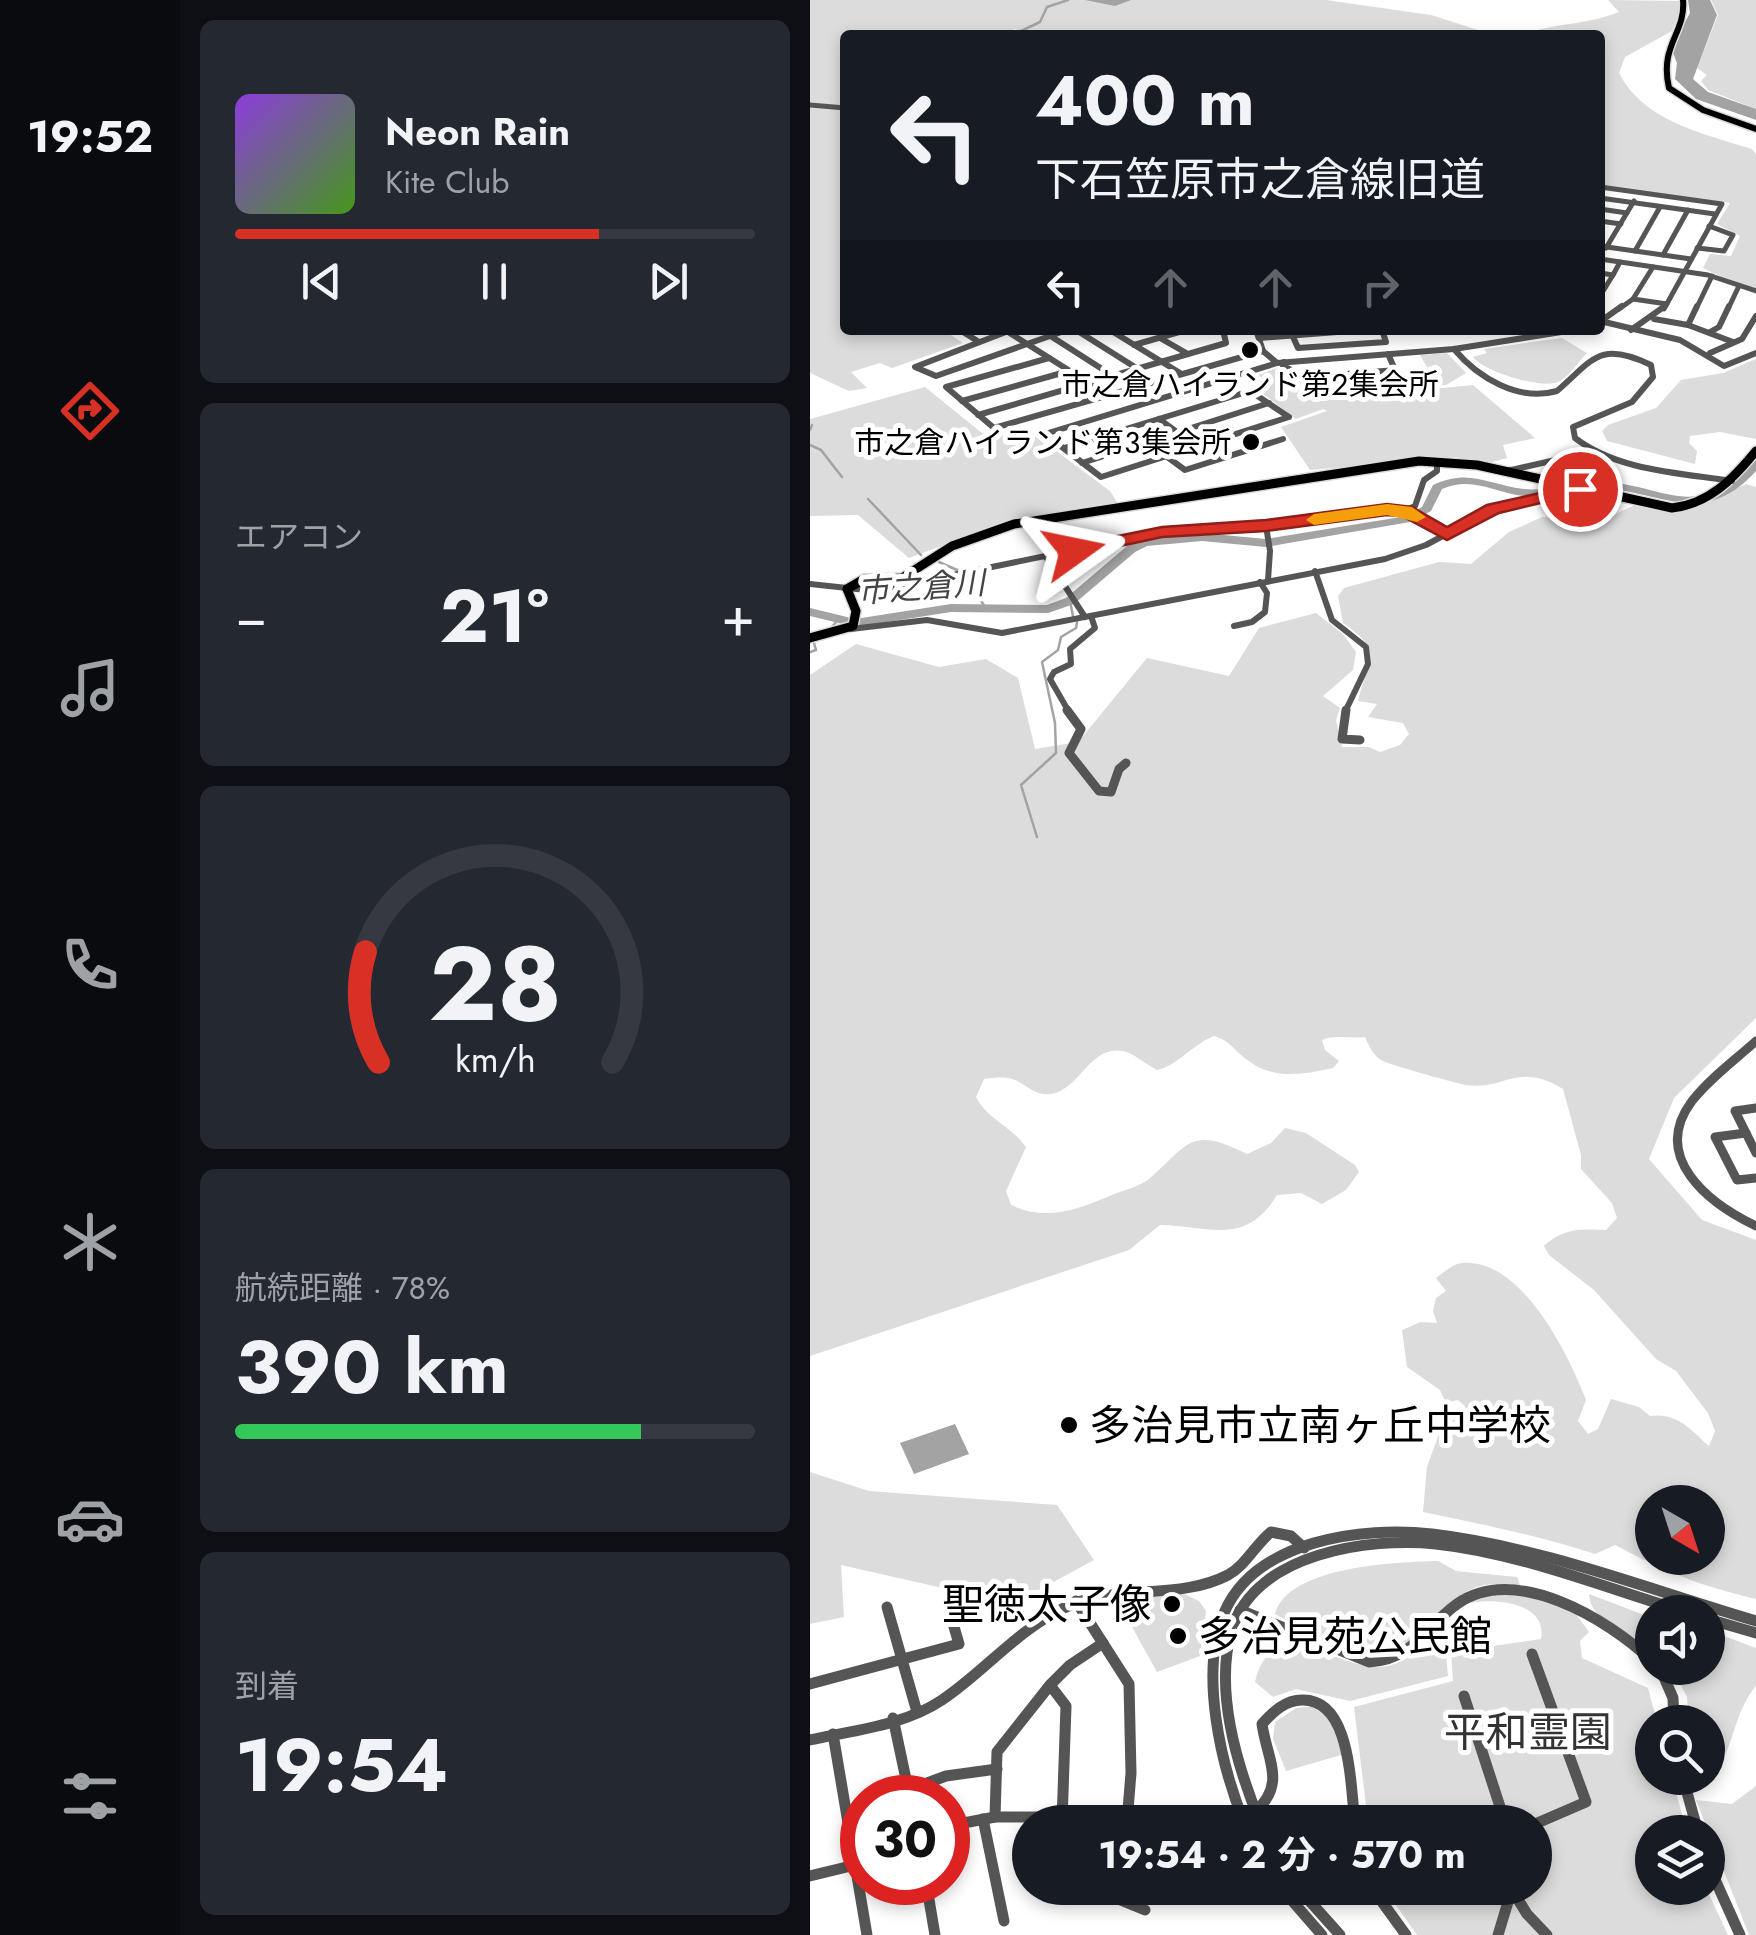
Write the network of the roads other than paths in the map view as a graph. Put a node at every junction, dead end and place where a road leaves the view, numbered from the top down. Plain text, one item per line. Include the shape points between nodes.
1 (1683, 0) edge
2 (810, 105) edge
3 (840, 108) edge
4 (1756, 129) edge
5 (1605, 188) edge
6 (1640, 192) junction
7 (1605, 199) edge
8 (1633, 203) junction
9 (1660, 207) junction
10 (1688, 210) junction
11 (1605, 211) edge
12 (1627, 213) junction
13 (1715, 214) junction
14 (1605, 222) edge
15 (1620, 224) junction
16 (1709, 226) junction
17 (1605, 235) edge
18 (1614, 236) junction
19 (1605, 245) edge
20 (1605, 246) edge
21 (1696, 248) junction
22 (1634, 251) junction
23 (1663, 255) junction
24 (1691, 259) junction
25 (1605, 260) edge
26 (1620, 262) junction
27 (1653, 267) junction
28 (1685, 271) junction
29 (1605, 273) edge
30 (1613, 274) junction
31 (1712, 276) junction
32 (1605, 288) edge
33 (1738, 288) junction
34 (1756, 291) edge
35 (1633, 299) junction
36 (1667, 304) junction
37 (1605, 318) edge
38 (1654, 319) junction
39 (1755, 320) edge
40 (1605, 322) edge
41 (1688, 325) junction
42 (1630, 330) junction
43 (1710, 332) junction
44 (968, 335) edge
45 (996, 335) edge
46 (1015, 335) edge
47 (1049, 335) joint
48 (1084, 335) edge
49 (1118, 335) edge
50 (1170, 335) edge
51 (1224, 335) edge
52 (1258, 335) edge
53 (1292, 335) edge
54 (1384, 335) edge
55 (1542, 335) edge
56 (1160, 338) junction
57 (978, 342) junction
58 (1024, 342) junction
59 (1733, 342) junction
60 (1134, 345) junction
61 (1454, 349) junction
62 (1263, 350) junction
63 (1756, 352) edge
64 (1710, 353) junction
65 (1188, 354) junction
66 (1388, 354) junction
67 (1049, 358) junction
68 (1162, 362) junction
69 (1280, 362) junction
70 (1138, 369) junction
71 (1396, 370) junction
72 (1069, 371) junction
73 (1181, 374) junction
74 (1113, 376) junction
75 (1305, 377) junction
76 (1088, 383) junction
77 (1108, 395) junction
78 (962, 401) junction
79 (1269, 404) junction
80 (978, 415) junction
81 (1159, 419) junction
82 (1262, 425) junction
83 (1177, 432) junction
84 (1196, 446) junction
85 (1064, 448) junction
86 (1595, 451) junction
87 (1756, 451) edge
88 (1166, 456) junction
89 (1437, 461) junction
90 (1082, 462) junction
91 (1507, 472) junction
92 (1732, 481) junction
93 (1579, 488) junction
94 (1408, 511) junction
95 (1266, 526) junction
96 (1447, 534) junction
97 (1046, 557) junction
98 (1315, 571) junction
99 (1264, 581) junction
100 (810, 584) edge
101 (847, 589) junction
102 (1081, 618) junction
103 (854, 623) junction
104 (1234, 626) dead end
105 (812, 638) edge
106 (1360, 740) dead end
107 (1126, 763) dead end
108 (1756, 1041) edge
109 (1756, 1108) edge
110 (1746, 1133) junction
111 (1756, 1152) edge
112 (1756, 1178) edge
113 (1756, 1226) edge
114 (1303, 1546) junction
115 (1313, 1558) junction
116 (1635, 1598) edge
117 (1076, 1601) junction
118 (948, 1606) dead end
119 (887, 1607) dead end
120 (1240, 1610) junction
121 (1756, 1621) edge
122 (1725, 1624) edge
123 (1756, 1633) edge
124 (1103, 1643) junction
125 (1635, 1649) edge
126 (1532, 1654) dead end
127 (902, 1659) junction
128 (810, 1684) edge
129 (1050, 1685) junction
130 (1464, 1696) dead end
131 (917, 1712) junction
132 (894, 1718) junction
133 (833, 1734) junction
134 (810, 1740) edge
135 (997, 1769) junction
136 (842, 1775) edge
137 (905, 1775) edge
138 (953, 1775) edge
139 (1063, 1805) edge
140 (1128, 1805) edge
141 (1237, 1805) edge
142 (1253, 1805) edge
143 (1266, 1805) edge
144 (1353, 1805) edge
145 (1499, 1805) edge
146 (1552, 1817) edge
147 (989, 1818) junction
148 (1012, 1819) edge
149 (970, 1822) edge
150 (840, 1868) edge
151 (810, 1876) edge
152 (1725, 1902) edge
153 (863, 1905) edge
154 (930, 1905) edge
155 (1134, 1905) edge
156 (1296, 1905) edge
157 (1313, 1905) edge
158 (1384, 1905) edge
159 (1507, 1905) edge
160 (1523, 1905) edge
161 (1146, 1910) dead end
162 (1004, 1921) dead end
163 (868, 1935) edge
164 (936, 1935) edge
165 (1322, 1935) edge
166 (1340, 1935) edge
167 (1406, 1935) edge
168 (1498, 1935) edge
169 (1547, 1935) edge
170 (1740, 1935) edge

1 - 4 main road via 1685,10 1664,56 1669,88 1703,110
2 - 3 street
5 - 6 street
6 - 8 street
6 - 13 street via 1722,204
7 - 8 street
8 - 9 street
8 - 12 street
9 - 10 street
9 - 22 street
10 - 13 street
10 - 23 street
11 - 12 street
12 - 15 street
13 - 16 street
14 - 15 street
15 - 18 street
16 - 21 street
16 - 21 street via 1733,235 1724,252
17 - 18 street
18 - 19 street
20 - 22 street
21 - 24 street
22 - 23 street
23 - 24 street
24 - 28 street
25 - 26 street
26 - 27 street
26 - 30 street
27 - 28 street
27 - 35 street
28 - 31 street
28 - 36 street
29 - 30 street
30 - 32 street
31 - 33 street
31 - 41 street
33 - 34 street
33 - 43 street
35 - 36 street
35 - 37 street
36 - 38 street
38 - 41 street
38 - 42 street
39 - 59 street
40 - 42 street
41 - 43 street
42 - 64 street via 1686,340
43 - 59 street
44 - 57 street
45 - 57 street
46 - 58 street
47 - 58 street
47 - 74 street
48 - 70 street
49 - 60 street
50 - 56 street
51 - 65 street via 1226,343
52 - 62 street
53 - 54 street via 1298,348 1386,342
55 - 61 street
56 - 60 street
56 - 65 street
57 - 58 street via 915,366 936,376
58 - 67 street
59 - 64 street
60 - 68 street
61 - 66 street
61 - 86 street via 1478,373 1532,394 1561,389 1582,365 1606,354 1650,365 1653,377 1632,402 1573,428 1580,444
62 - 69 street
62 - 73 street
63 - 64 street via 1724,366
65 - 68 street
66 - 69 street
66 - 71 street
67 - 72 street
67 - 78 street via 946,387
68 - 70 street
68 - 73 street
69 - 75 street
69 - 85 street via 1045,434
70 - 74 street
71 - 75 street
71 - 75 street via 1402,384 1333,390
72 - 76 street
72 - 78 street
73 - 77 street
74 - 76 street
76 - 77 street
76 - 80 street
77 - 80 street via 994,428
78 - 80 street
79 - 81 street via 1250,391
79 - 82 street via 1289,417
79 - 83 street
81 - 83 street
81 - 85 street
82 - 84 street
82 - 88 street via 1283,439 1185,470
83 - 84 street
83 - 90 street
84 - 88 street
85 - 90 street
86 - 91 street
86 - 92 street
87 - 92 main road
88 - 90 street via 1100,477
89 - 91 main road
89 - 94 street via 1438,471 1424,480
89 - 101 main road via 1027,521 952,546 902,578 864,579
91 - 93 main road
92 - 93 main road via 1699,502 1672,508
93 - 96 street via 1493,509
94 - 95 street
94 - 96 street
95 - 97 street via 1162,532
95 - 99 street
96 - 98 street via 1385,558
97 - 101 street via 889,588
97 - 102 street via 1080,606
98 - 99 street
98 - 106 street via 1332,620 1366,647 1368,664 1340,727 1342,739
99 - 102 street
99 - 104 street via 1265,612
100 - 101 street
101 - 103 main road
102 - 103 street via 1002,633 926,620
102 - 107 street via 1096,628 1070,648 1071,664 1050,679 1080,729 1071,760 1099,791 1111,792
103 - 105 main road
108 - 113 street via 1690,1103 1676,1140 1694,1185
109 - 110 street via 1735,1110
110 - 111 street
110 - 112 street via 1716,1137 1736,1180
114 - 115 street
114 - 117 street via 1277,1531 1262,1536 1232,1574 1221,1578
114 - 121 street via 1352,1533 1450,1533
114 - 141 street via 1252,1574 1222,1610 1214,1708
115 - 116 street via 1393,1543 1456,1547
115 - 120 street via 1260,1589
117 - 124 street
117 - 131 street
118 - 127 street via 958,1644
119 - 127 street
120 - 125 street via 1368,1662 1386,1663 1414,1649 1473,1594 1528,1588 1562,1600
120 - 142 street via 1231,1641 1229,1711
122 - 123 street
124 - 129 street
124 - 140 street via 1129,1684
126 - 146 street via 1586,1802
127 - 128 street
127 - 131 street
129 - 135 street via 997,1752
129 - 139 street via 1066,1706
130 - 145 street
131 - 132 street
132 - 133 street
132 - 137 street
133 - 134 street
133 - 136 street
135 - 138 street
135 - 147 street
143 - 144 street via 1276,1789 1262,1724 1292,1700 1314,1700 1332,1712 1343,1733
147 - 148 street
147 - 149 street
147 - 162 street
150 - 151 street
152 - 170 street
153 - 163 street
154 - 164 street
155 - 161 street
156 - 165 street
157 - 166 street
158 - 167 street
159 - 168 street
160 - 169 street

